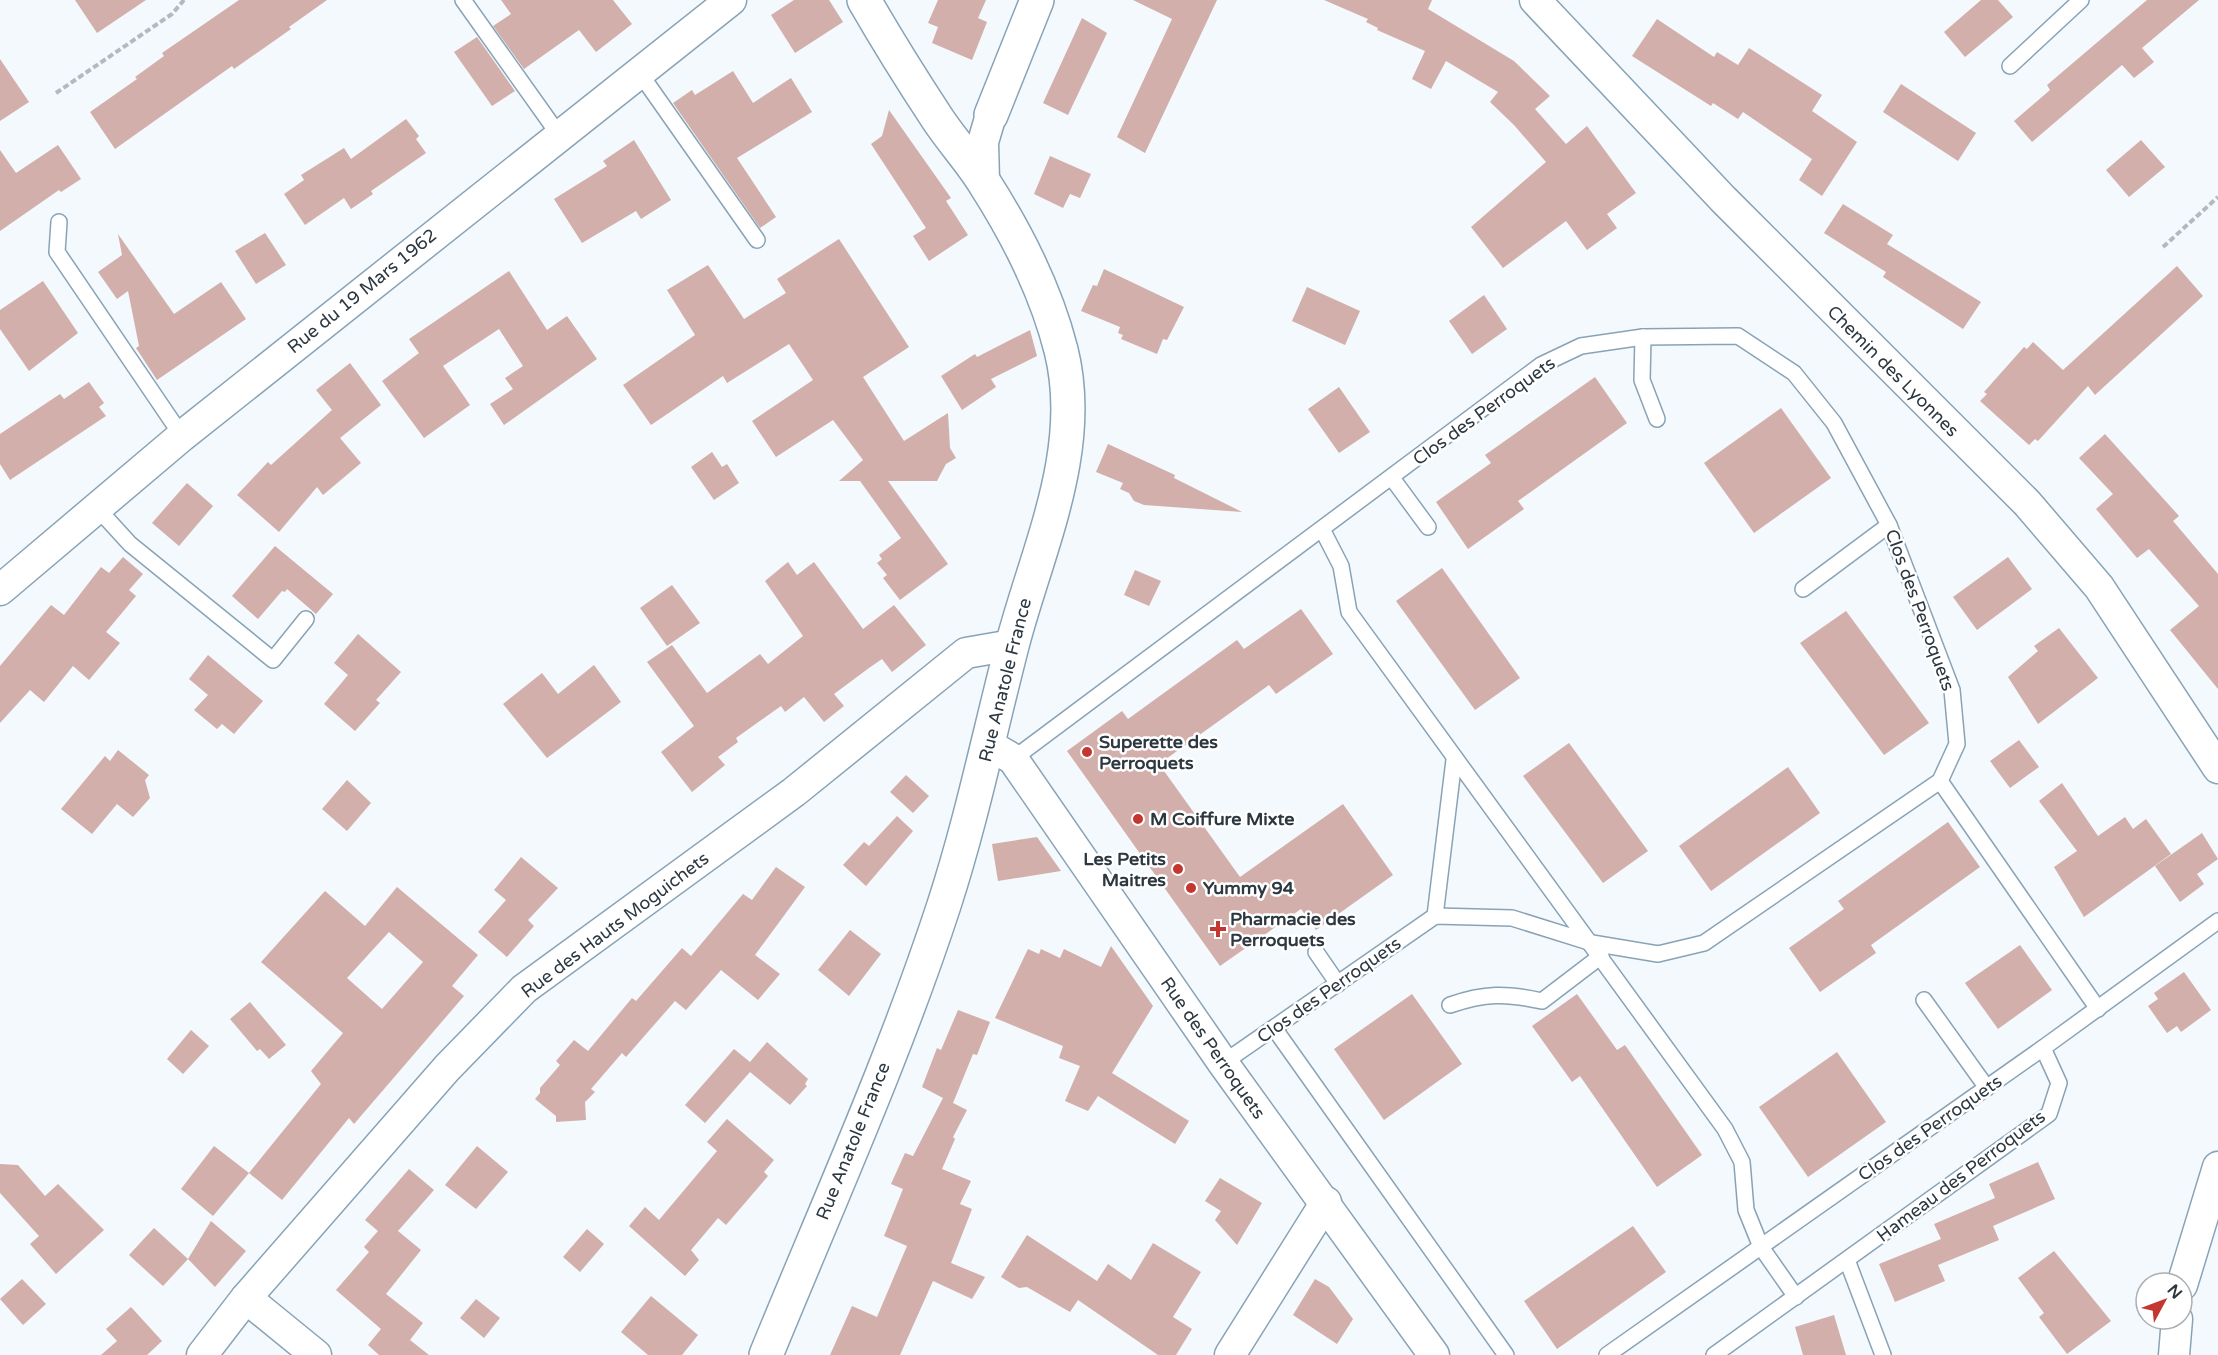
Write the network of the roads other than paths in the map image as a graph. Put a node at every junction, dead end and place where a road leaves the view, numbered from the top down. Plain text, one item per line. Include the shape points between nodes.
1 (464, 0) edge
2 (731, 0) edge
3 (864, 0) edge
4 (1037, 0) edge
5 (1535, 0) edge
6 (2081, 0) edge
7 (2010, 66) dead end
8 (639, 72) junction
9 (991, 114) junction
10 (938, 119) junction
11 (559, 135) junction
12 (984, 182) junction
13 (59, 222) dead end
14 (757, 240) dead end
15 (1643, 337) junction
16 (1657, 419) dead end
17 (182, 436) junction
18 (1392, 478) junction
19 (97, 508) junction
20 (1889, 525) junction
21 (1428, 527) dead end
22 (1323, 531) junction
23 (1803, 589) dead end
24 (0, 590) edge
25 (306, 619) dead end
26 (1012, 645) junction
27 (1001, 752) junction
28 (1454, 760) junction
29 (2218, 768) edge
30 (1940, 781) junction
31 (1436, 916) junction
32 (2218, 921) edge
33 (1592, 943) junction
34 (1316, 952) dead end
35 (1601, 956) junction
36 (1338, 984) junction
37 (1924, 1000) dead end
38 (1449, 1005) dead end
39 (2098, 1009) junction
40 (1274, 1028) junction
41 (2043, 1048) junction
42 (1223, 1064) junction
43 (1986, 1088) junction
44 (2218, 1167) edge
45 (1326, 1203) junction
46 (1761, 1247) junction
47 (1847, 1260) junction
48 (2187, 1271) edge
49 (1796, 1297) junction
50 (246, 1298) junction
51 (2176, 1331) edge
52 (202, 1355) edge
53 (316, 1355) edge
54 (766, 1355) edge
55 (1230, 1355) edge
56 (1434, 1355) edge
57 (1506, 1355) edge
58 (1607, 1355) edge
59 (1714, 1355) edge
60 (1883, 1355) edge
61 (2174, 1355) edge

1 - 11 lane
2 - 8 street, Rue du 19 Mars 1962
3 - 10 street
4 - 9 street, Rue Anatole France
5 - 29 street, Chemin des Lyonnes via 1723,199 2027,503 2099,587
6 - 7 lane
8 - 11 street, Rue du 19 Mars 1962
8 - 14 lane
9 - 10 street via 978,122
9 - 12 street, Rue Anatole France via 982,142
10 - 12 street
11 - 17 street, Rue du 19 Mars 1962
12 - 26 street, Rue Anatole France via 1048,306 1062,353 1069,398 1068,439 1060,479
13 - 17 lane via 57,252
15 - 16 lane via 1642,380
15 - 18 lane, Clos des Perroquets via 1581,346 1541,365
15 - 20 lane, Clos des Perroquets via 1738,336 1794,373 1834,423
17 - 19 street, Rue du 19 Mars 1962
18 - 21 lane
18 - 22 lane, Clos des Perroquets
19 - 24 street, Rue du 19 Mars 1962
19 - 25 lane via 130,544 273,660
20 - 23 lane
20 - 30 lane, Clos des Perroquets via 1952,690 1957,744
22 - 27 lane, Clos des Perroquets
22 - 28 lane via 1341,566 1349,612
26 - 27 street, Rue Anatole France
26 - 50 street, Rue des Hauts Moguichets via 966,653 794,792 524,989 447,1068
27 - 42 street, Rue des Perroquets
27 - 54 street, Rue Anatole France via 917,983
28 - 31 lane
28 - 33 lane
30 - 33 lane via 1704,943 1658,954
30 - 39 lane
31 - 33 lane via 1512,918
31 - 36 lane, Clos des Perroquets
32 - 39 lane, Clos des Perroquets
33 - 35 lane
34 - 36 lane
35 - 38 lane via 1542,1001 1509,994 1475,996
35 - 46 lane via 1725,1129 1742,1162 1746,1210
36 - 40 lane, Clos des Perroquets
37 - 43 lane
39 - 41 lane, Clos des Perroquets
40 - 42 lane, Clos des Perroquets
40 - 57 lane
41 - 43 lane, Clos des Perroquets
41 - 47 lane, Hameau des Perroquets via 2059,1083 2049,1114
42 - 45 street, Rue des Perroquets
43 - 46 lane, Clos des Perroquets
44 - 48 street
45 - 55 street
45 - 56 street, Rue des Perroquets
46 - 49 lane
46 - 58 lane, Clos des Perroquets
47 - 49 lane, Hameau des Perroquets
47 - 60 lane
49 - 59 lane, Hameau des Perroquets
50 - 52 street, Rue des Hauts Moguichets
50 - 53 street
51 - 61 street

